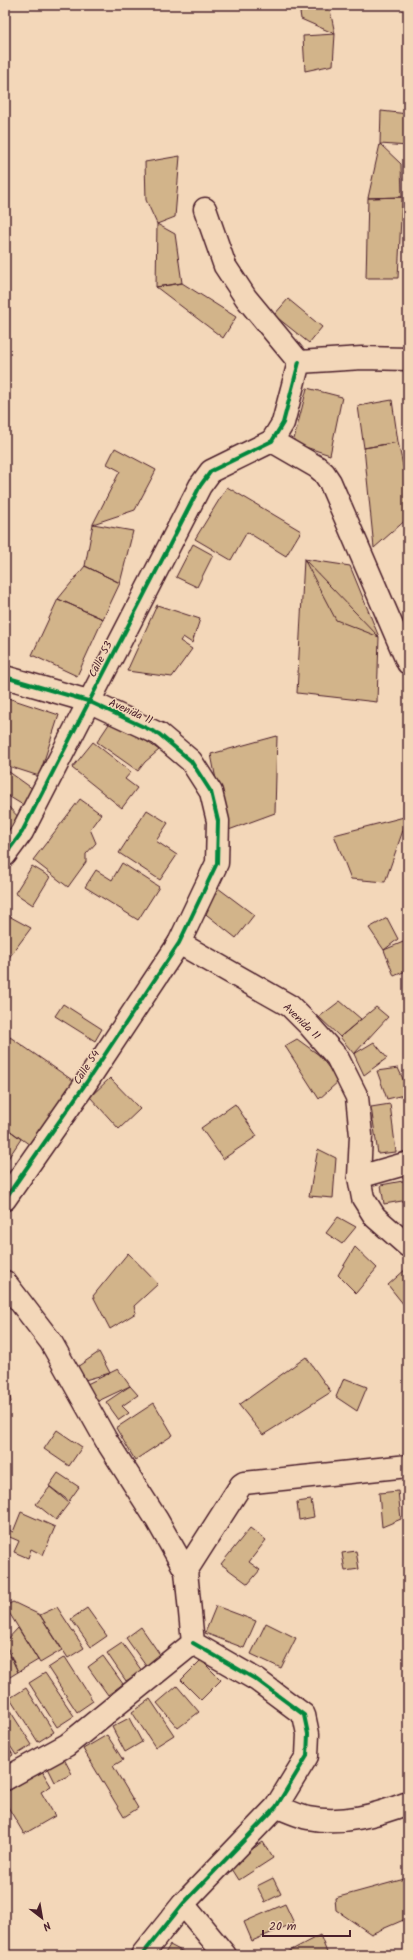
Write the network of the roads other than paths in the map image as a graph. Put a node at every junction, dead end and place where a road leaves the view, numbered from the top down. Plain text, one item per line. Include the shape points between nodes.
1 (205, 208) dead end
2 (408, 359) edge
3 (299, 362) junction
4 (272, 441) junction
5 (408, 663) edge
6 (5, 677) edge
7 (88, 701) junction
8 (5, 855) edge
9 (179, 943) junction
10 (408, 1163) edge
11 (359, 1177) junction
12 (5, 1199) edge
13 (408, 1246) edge
14 (5, 1282) edge
15 (408, 1466) edge
16 (186, 1571) junction
17 (193, 1643) junction
18 (5, 1778) edge
19 (408, 1803) edge
20 (276, 1807) junction
21 (183, 1904) junction
22 (142, 1955) edge
23 (225, 1955) edge

1 - 3 street via 225,266 246,298
2 - 3 street via 362,358
3 - 4 street via 283,423
4 - 5 street via 317,467 327,478
4 - 7 street, Calle 53 via 211,471 200,486
6 - 7 street, Avenida 11
7 - 8 street, Calle 53 via 22,832
7 - 9 street, Avenida 11 via 159,734 191,761 211,792 218,821 217,863
9 - 11 street, Avenida 11 via 290,1006 337,1057 357,1097 362,1135
9 - 12 street, Calle 54
10 - 11 street
11 - 13 street, Avenida 11 via 363,1198 375,1217
14 - 16 street via 51,1342 106,1440
15 - 16 street via 244,1483
16 - 17 street
17 - 18 street via 67,1745
17 - 20 street via 257,1680 304,1716 308,1734 307,1756
19 - 20 street via 384,1812 343,1820 308,1818
20 - 21 street
21 - 22 street
21 - 23 street

